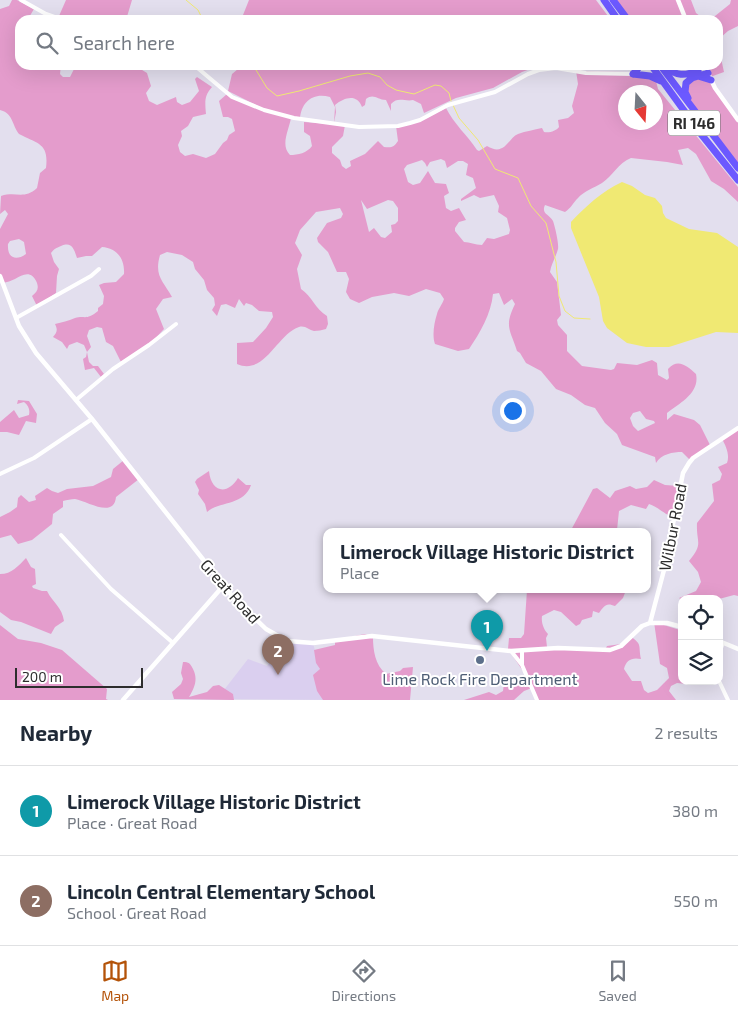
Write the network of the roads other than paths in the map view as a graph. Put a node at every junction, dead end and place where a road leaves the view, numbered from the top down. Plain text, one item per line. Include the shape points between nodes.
1 (21, 0) edge
2 (604, 0) edge
3 (614, 0) edge
4 (678, 0) edge
5 (49, 15) edge
6 (614, 15) edge
7 (624, 15) edge
8 (684, 15) edge
9 (200, 70) edge
10 (539, 70) edge
11 (568, 70) edge
12 (637, 70) edge
13 (655, 70) edge
14 (665, 70) edge
15 (668, 70) edge
16 (702, 70) edge
17 (705, 70) edge
18 (706, 70) edge
19 (633, 74) junction
20 (698, 76) junction
21 (711, 80) junction
22 (664, 83) junction
23 (692, 108) junction
24 (738, 120) edge
25 (738, 168) edge
26 (738, 180) edge
27 (99, 269) dead end
28 (0, 276) edge
29 (16, 318) junction
30 (176, 324) dead end
31 (76, 400) junction
32 (92, 419) junction
33 (738, 428) edge
34 (0, 474) edge
35 (61, 535) dead end
36 (224, 585) junction
37 (650, 623) junction
38 (678, 626) edge
39 (172, 642) junction
40 (723, 643) edge
41 (738, 649) edge
42 (511, 651) junction
43 (522, 651) junction
44 (522, 665) junction
45 (721, 685) edge
46 (123, 700) edge
47 (537, 700) edge
48 (728, 700) edge

1 - 5 street
2 - 6 highway
3 - 7 highway
4 - 8 street
9 - 10 street via 232,96 264,110 294,118 368,128 398,126 420,120 448,105 495,92
11 - 19 street
12 - 19 highway
13 - 22 highway, RI 146
14 - 23 highway, RI 146
15 - 16 highway via 685,75
17 - 20 highway
18 - 21 street
19 - 22 highway via 650,76
20 - 21 highway
20 - 23 highway via 688,81 685,87
21 - 24 street
22 - 26 highway, RI 146
23 - 25 highway, RI 146
27 - 29 street
28 - 29 street, Great Road
29 - 31 street, Great Road via 31,346
30 - 31 street via 113,368
31 - 32 street, Great Road
32 - 34 street via 34,458
32 - 36 street, Great Road
33 - 37 street, Wilbur Road via 694,458 683,473
35 - 39 street via 112,589
36 - 39 street
36 - 42 street, Great Road via 254,620 287,641 313,643 372,636
37 - 38 street
37 - 43 street, Great Road via 613,649
39 - 46 street
40 - 41 street
42 - 43 street, Great Road
42 - 44 street
43 - 44 street
44 - 47 street
45 - 48 street

